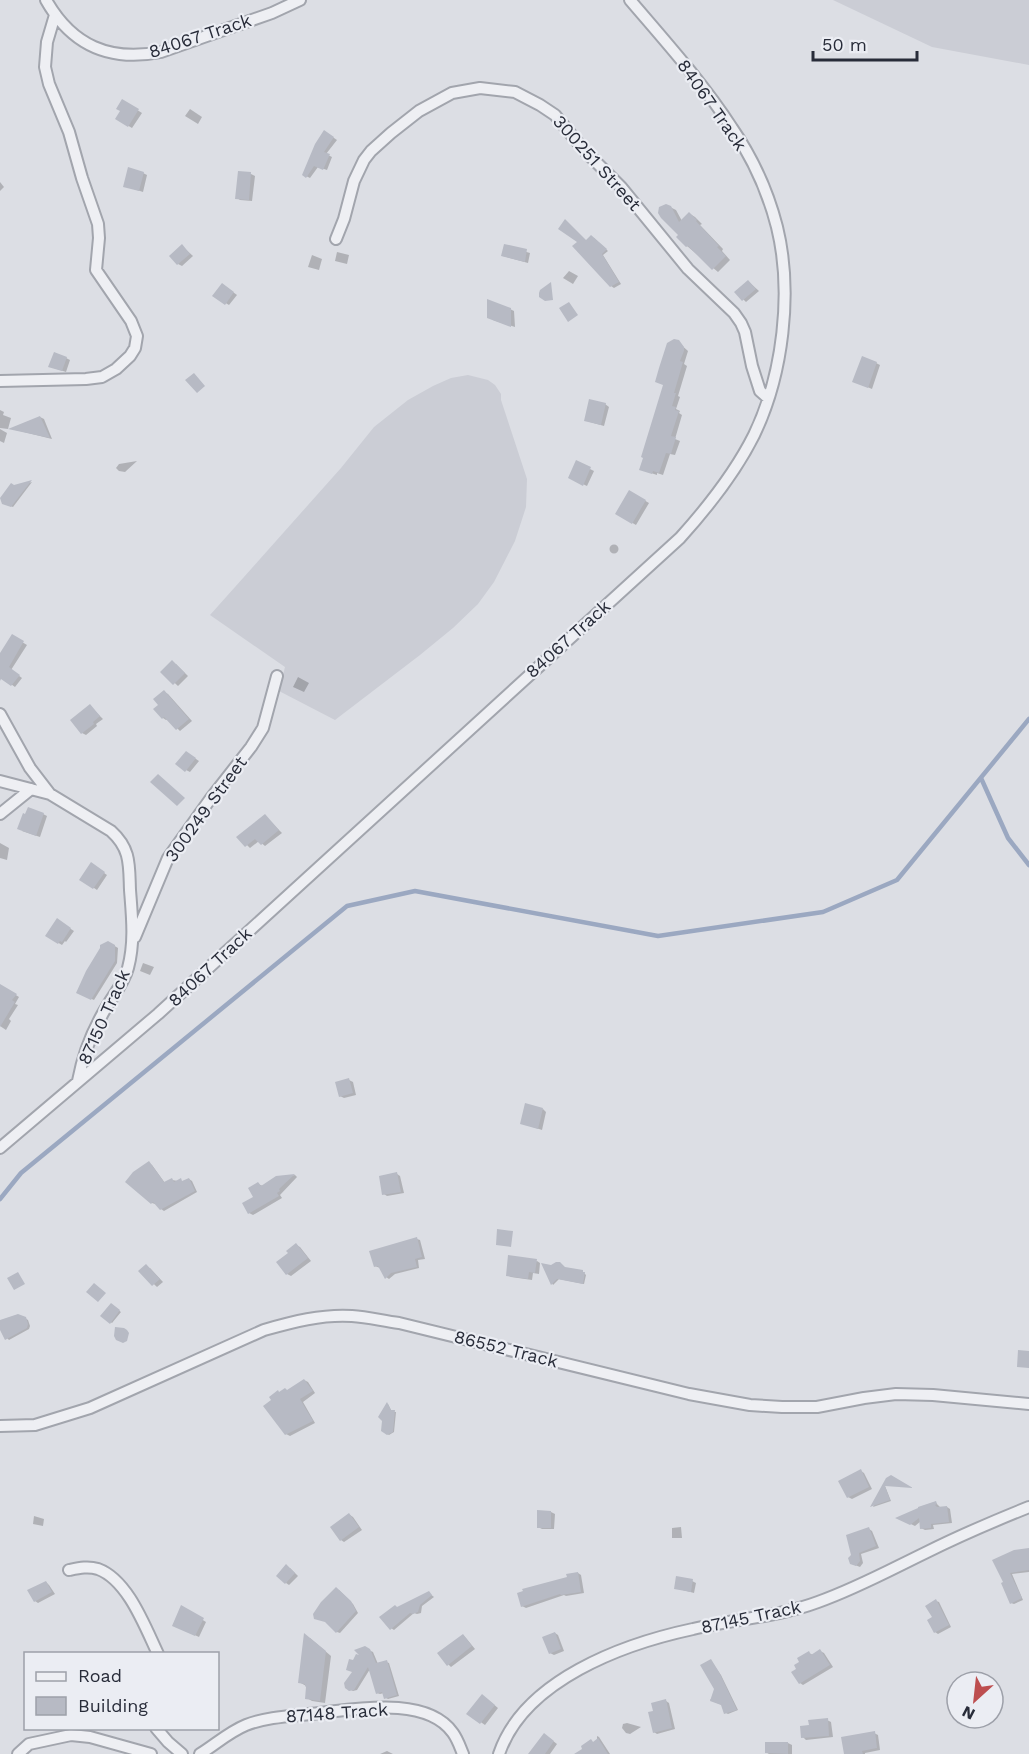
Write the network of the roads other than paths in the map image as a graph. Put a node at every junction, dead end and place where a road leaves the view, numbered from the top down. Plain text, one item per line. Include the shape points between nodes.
1 (46, 0) edge
2 (300, 0) edge
3 (630, 0) edge
4 (56, 15) junction
5 (336, 239) dead end
6 (0, 381) edge
7 (768, 398) junction
8 (277, 675) dead end
9 (0, 714) edge
10 (0, 781) edge
11 (31, 789) junction
12 (50, 794) junction
13 (0, 814) edge
14 (132, 942) junction
15 (78, 1081) junction
16 (0, 1148) edge
17 (1029, 1404) edge
18 (0, 1426) edge
19 (1029, 1507) edge
20 (69, 1570) dead end
21 (158, 1652) edge
22 (158, 1730) edge
23 (18, 1754) edge
24 (151, 1754) edge
25 (182, 1754) edge
26 (200, 1754) edge
27 (463, 1754) edge
28 (499, 1754) edge

1 - 4 street, 84067 Track
2 - 4 street, 84067 Track via 144,56 118,55 93,46
3 - 7 street, 84067 Track via 733,129 770,205 778,237 784,297 780,346
4 - 6 street via 47,42 46,74 98,224 96,270 137,336 130,356 102,377
5 - 7 street, 300251 Street via 364,160 391,133 419,111 452,93 480,88 515,92 555,115 621,187 687,269 734,313 745,332 760,391
7 - 15 street, 84067 Track via 738,462 680,538 158,1014
8 - 14 street, 300249 Street via 263,728 168,858
9 - 12 street via 30,768
10 - 11 street, 87150 Track
11 - 12 street, 87150 Track
11 - 13 street
12 - 14 street, 87150 Track via 111,831 128,853
14 - 15 street, 87150 Track via 128,968 83,1056
15 - 16 street, 84067 Track
17 - 18 street, 86552 Track via 896,1394 817,1407 750,1405 688,1394 399,1323 352,1316 293,1322 264,1330 90,1408 35,1425
19 - 28 street, 87145 Track via 816,1603 663,1636 606,1657 542,1694 506,1735
20 - 21 street via 99,1570 122,1589 133,1602
22 - 25 street
23 - 24 street via 29,1744 71,1735
26 - 27 street, 87148 Track via 249,1724 378,1706 402,1708 439,1720 453,1732

